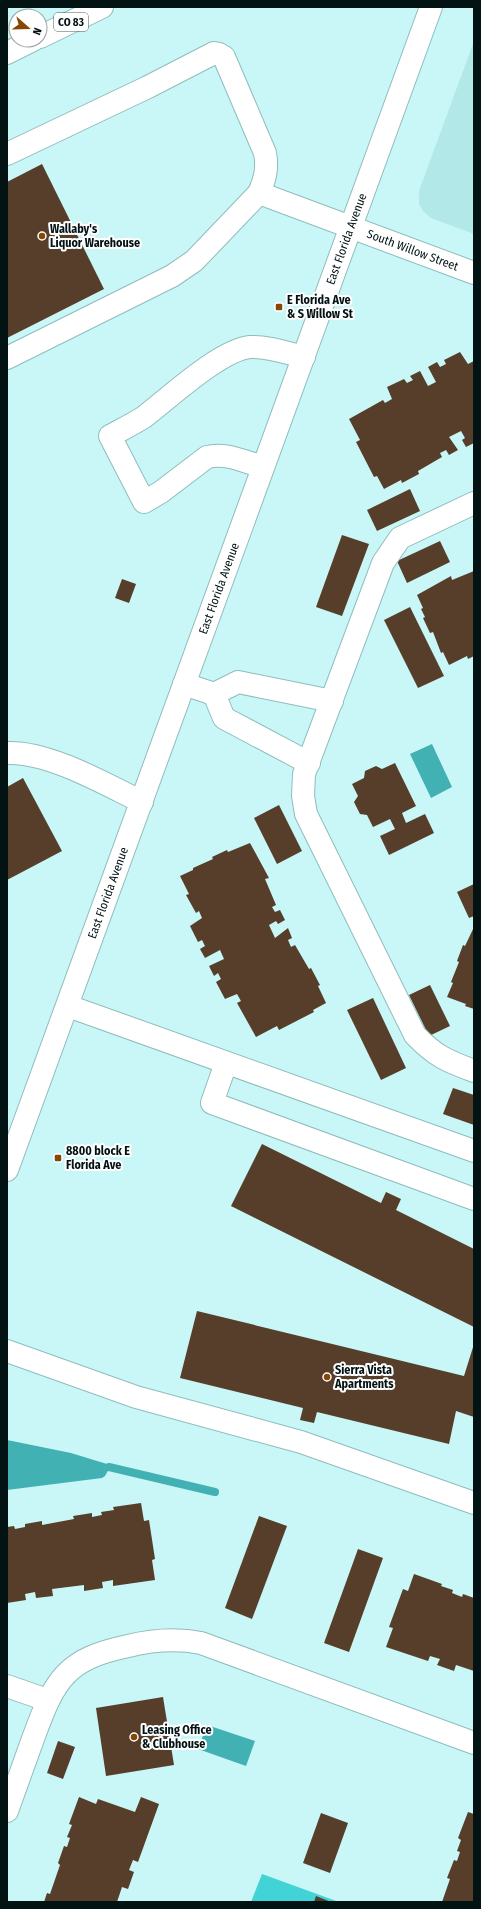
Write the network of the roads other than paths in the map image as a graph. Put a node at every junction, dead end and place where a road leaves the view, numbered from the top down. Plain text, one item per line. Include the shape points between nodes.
1 (102, 7) edge
2 (431, 7) edge
3 (48, 33) edge
4 (7, 154) edge
5 (259, 192) junction
6 (351, 227) junction
7 (474, 273) edge
8 (304, 357) junction
9 (7, 358) edge
10 (263, 467) junction
11 (474, 503) edge
12 (184, 684) junction
13 (214, 694) junction
14 (332, 701) junction
15 (7, 753) edge
16 (309, 763) junction
17 (142, 802) junction
18 (68, 1006) junction
19 (226, 1063) junction
20 (474, 1071) edge
21 (474, 1151) edge
22 (7, 1170) edge
23 (474, 1199) edge
24 (7, 1352) edge
25 (474, 1503) edge
26 (7, 1686) edge
27 (47, 1700) junction
28 (474, 1743) edge
29 (7, 1811) edge

1 - 3 main road, CO 83
2 - 6 main road, East Florida Avenue
4 - 5 main road via 214,53 224,57 265,153 266,172
5 - 6 main road, South Willow Street
5 - 9 main road via 184,269
6 - 7 main road, South Willow Street
6 - 8 main road, East Florida Avenue
8 - 10 main road, East Florida Avenue
8 - 10 main road via 258,347 240,350 222,358 143,417 110,436 144,502 207,457 216,454
10 - 12 main road, East Florida Avenue
11 - 14 main road via 400,538 392,547 383,563
12 - 13 main road
12 - 17 main road, East Florida Avenue
13 - 14 main road via 238,682
13 - 16 main road via 224,718
14 - 16 main road
15 - 17 main road via 38,756 86,775
16 - 20 main road via 304,774 303,796 306,814 415,1035 428,1049 443,1059
17 - 18 main road, East Florida Avenue
18 - 19 main road
18 - 22 main road, East Florida Avenue
19 - 21 main road
19 - 23 main road via 212,1103
24 - 25 main road via 136,1398 301,1442
26 - 27 main road
27 - 28 main road via 60,1680 88,1657 146,1642 186,1640 201,1643
27 - 29 main road

